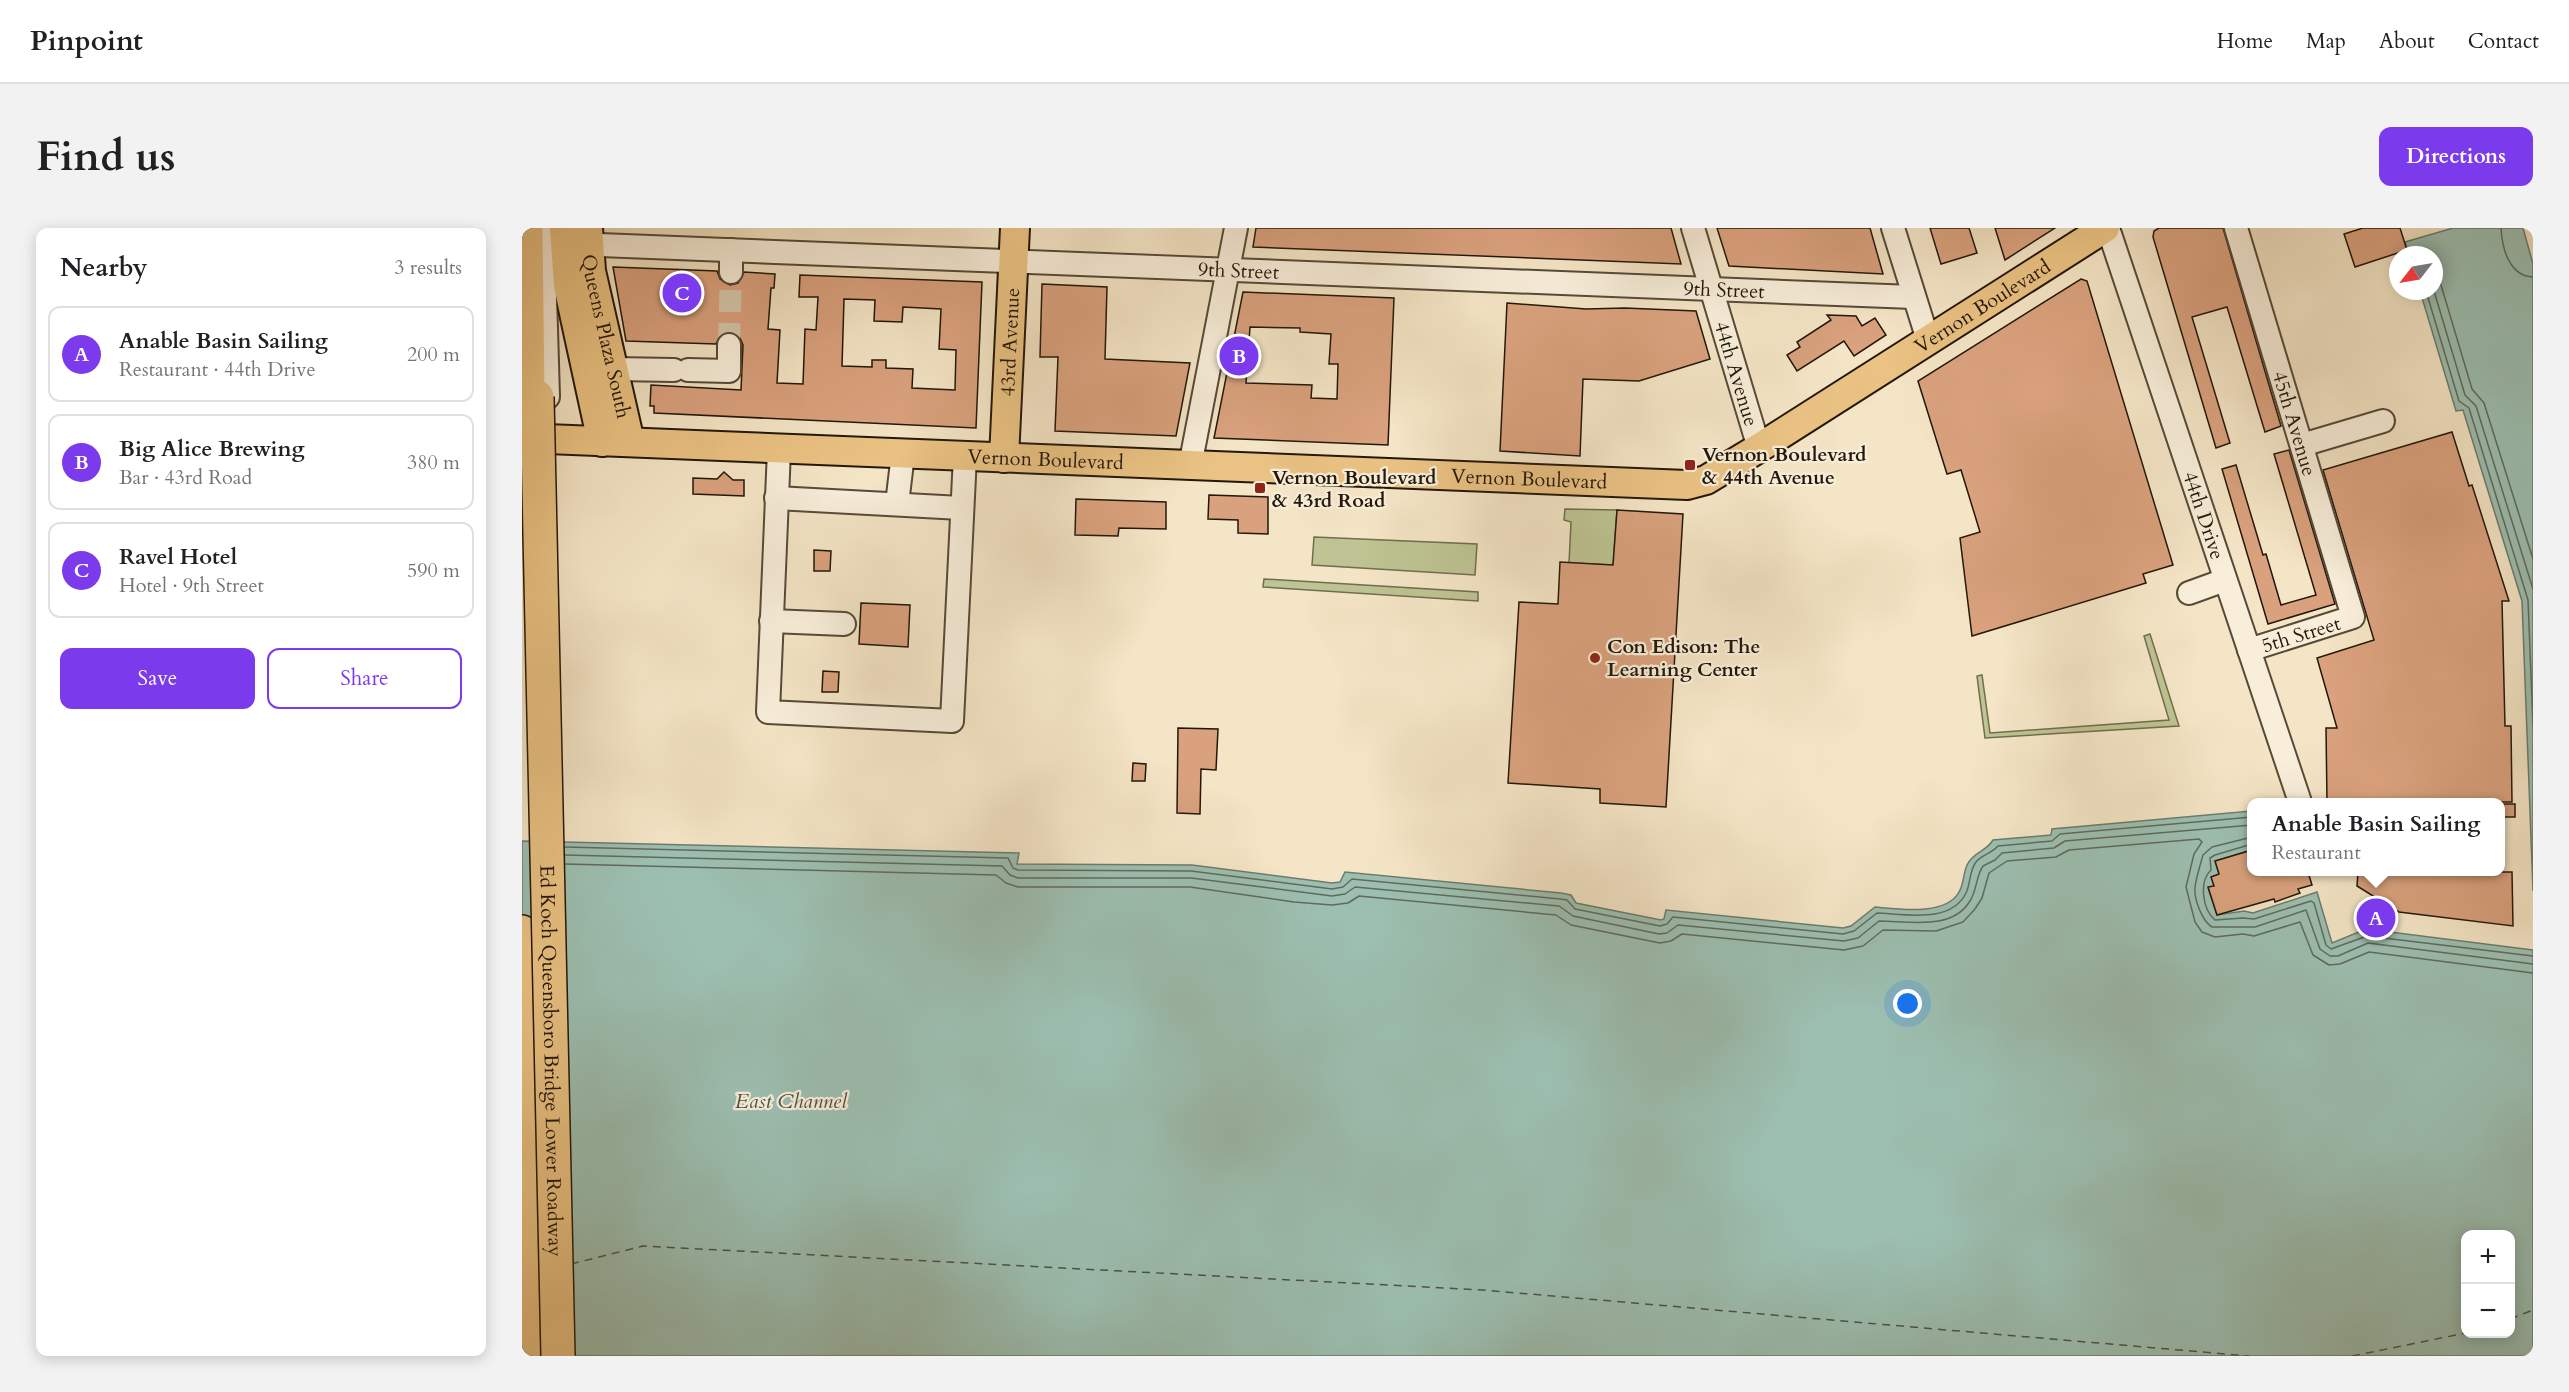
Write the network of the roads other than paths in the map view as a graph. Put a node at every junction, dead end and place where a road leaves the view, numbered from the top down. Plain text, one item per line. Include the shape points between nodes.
1 (526, 228) edge
2 (533, 228) edge
3 (1015, 228) edge
4 (1236, 228) edge
5 (1693, 228) edge
6 (1893, 228) edge
7 (2107, 228) edge
8 (2236, 228) edge
9 (569, 235) edge
10 (1014, 261) junction
11 (1228, 269) junction
12 (1711, 289) junction
13 (1913, 297) junction
14 (1928, 340) junction
15 (729, 345) tunnel mouth
16 (614, 369) junction
17 (548, 397) dead end
18 (2383, 421) dead end
19 (522, 438) edge
20 (602, 442) junction
21 (630, 442) junction
22 (2302, 445) junction
23 (1759, 448) junction
24 (779, 450) junction
25 (903, 454) junction
26 (965, 456) junction
27 (1004, 458) junction
28 (1190, 466) junction
29 (776, 498) junction
30 (897, 504) junction
31 (961, 508) junction
32 (2225, 580) junction
33 (2189, 593) dead end
34 (2353, 617) joint
35 (771, 621) junction
36 (844, 624) dead end
37 (2249, 650) junction
38 (2299, 798) edge
39 (522, 932) edge
40 (522, 1336) edge
41 (522, 1356) edge
42 (531, 1356) edge
43 (550, 1356) edge
44 (558, 1356) edge

1 - 43 highway
2 - 44 highway, Ed Koch Queensboro Bridge Lower Roadway, bridge
3 - 10 main road, 43rd Avenue
4 - 11 street
5 - 12 street, 44th Avenue
6 - 13 street
7 - 14 main road, Vernon Boulevard
7 - 32 street, 44th Drive
8 - 22 street, 45th Avenue
9 - 10 street, 9th Street via 731,261
9 - 16 main road, Queens Plaza South via 591,271
9 - 17 street
9 - 20 main road, Queens Plaza South via 568,285
10 - 11 street, 9th Street
10 - 27 main road, 43rd Avenue
11 - 12 street, 9th Street
11 - 28 street
12 - 13 street, 9th Street
12 - 23 street, 44th Avenue
13 - 14 street
14 - 23 main road, Vernon Boulevard
15 - 16 street via 729,371
16 - 21 main road, Queens Plaza South
18 - 22 street
19 - 20 main road, Vernon Boulevard
20 - 21 main road, Vernon Boulevard
21 - 24 main road, Vernon Boulevard
22 - 34 street, 45th Avenue
23 - 28 main road, Vernon Boulevard via 1706,480 1687,485
24 - 25 main road, Vernon Boulevard
24 - 29 street
25 - 26 main road, Vernon Boulevard
25 - 30 street
26 - 27 main road, Vernon Boulevard
26 - 31 street
27 - 28 main road, Vernon Boulevard
29 - 30 street
29 - 35 street
30 - 31 street
31 - 35 street via 952,722 768,712
32 - 33 street
32 - 37 street, 44th Drive
34 - 37 street, 5th Street
35 - 36 street
37 - 38 street, 44th Drive
39 - 42 highway
40 - 41 highway

